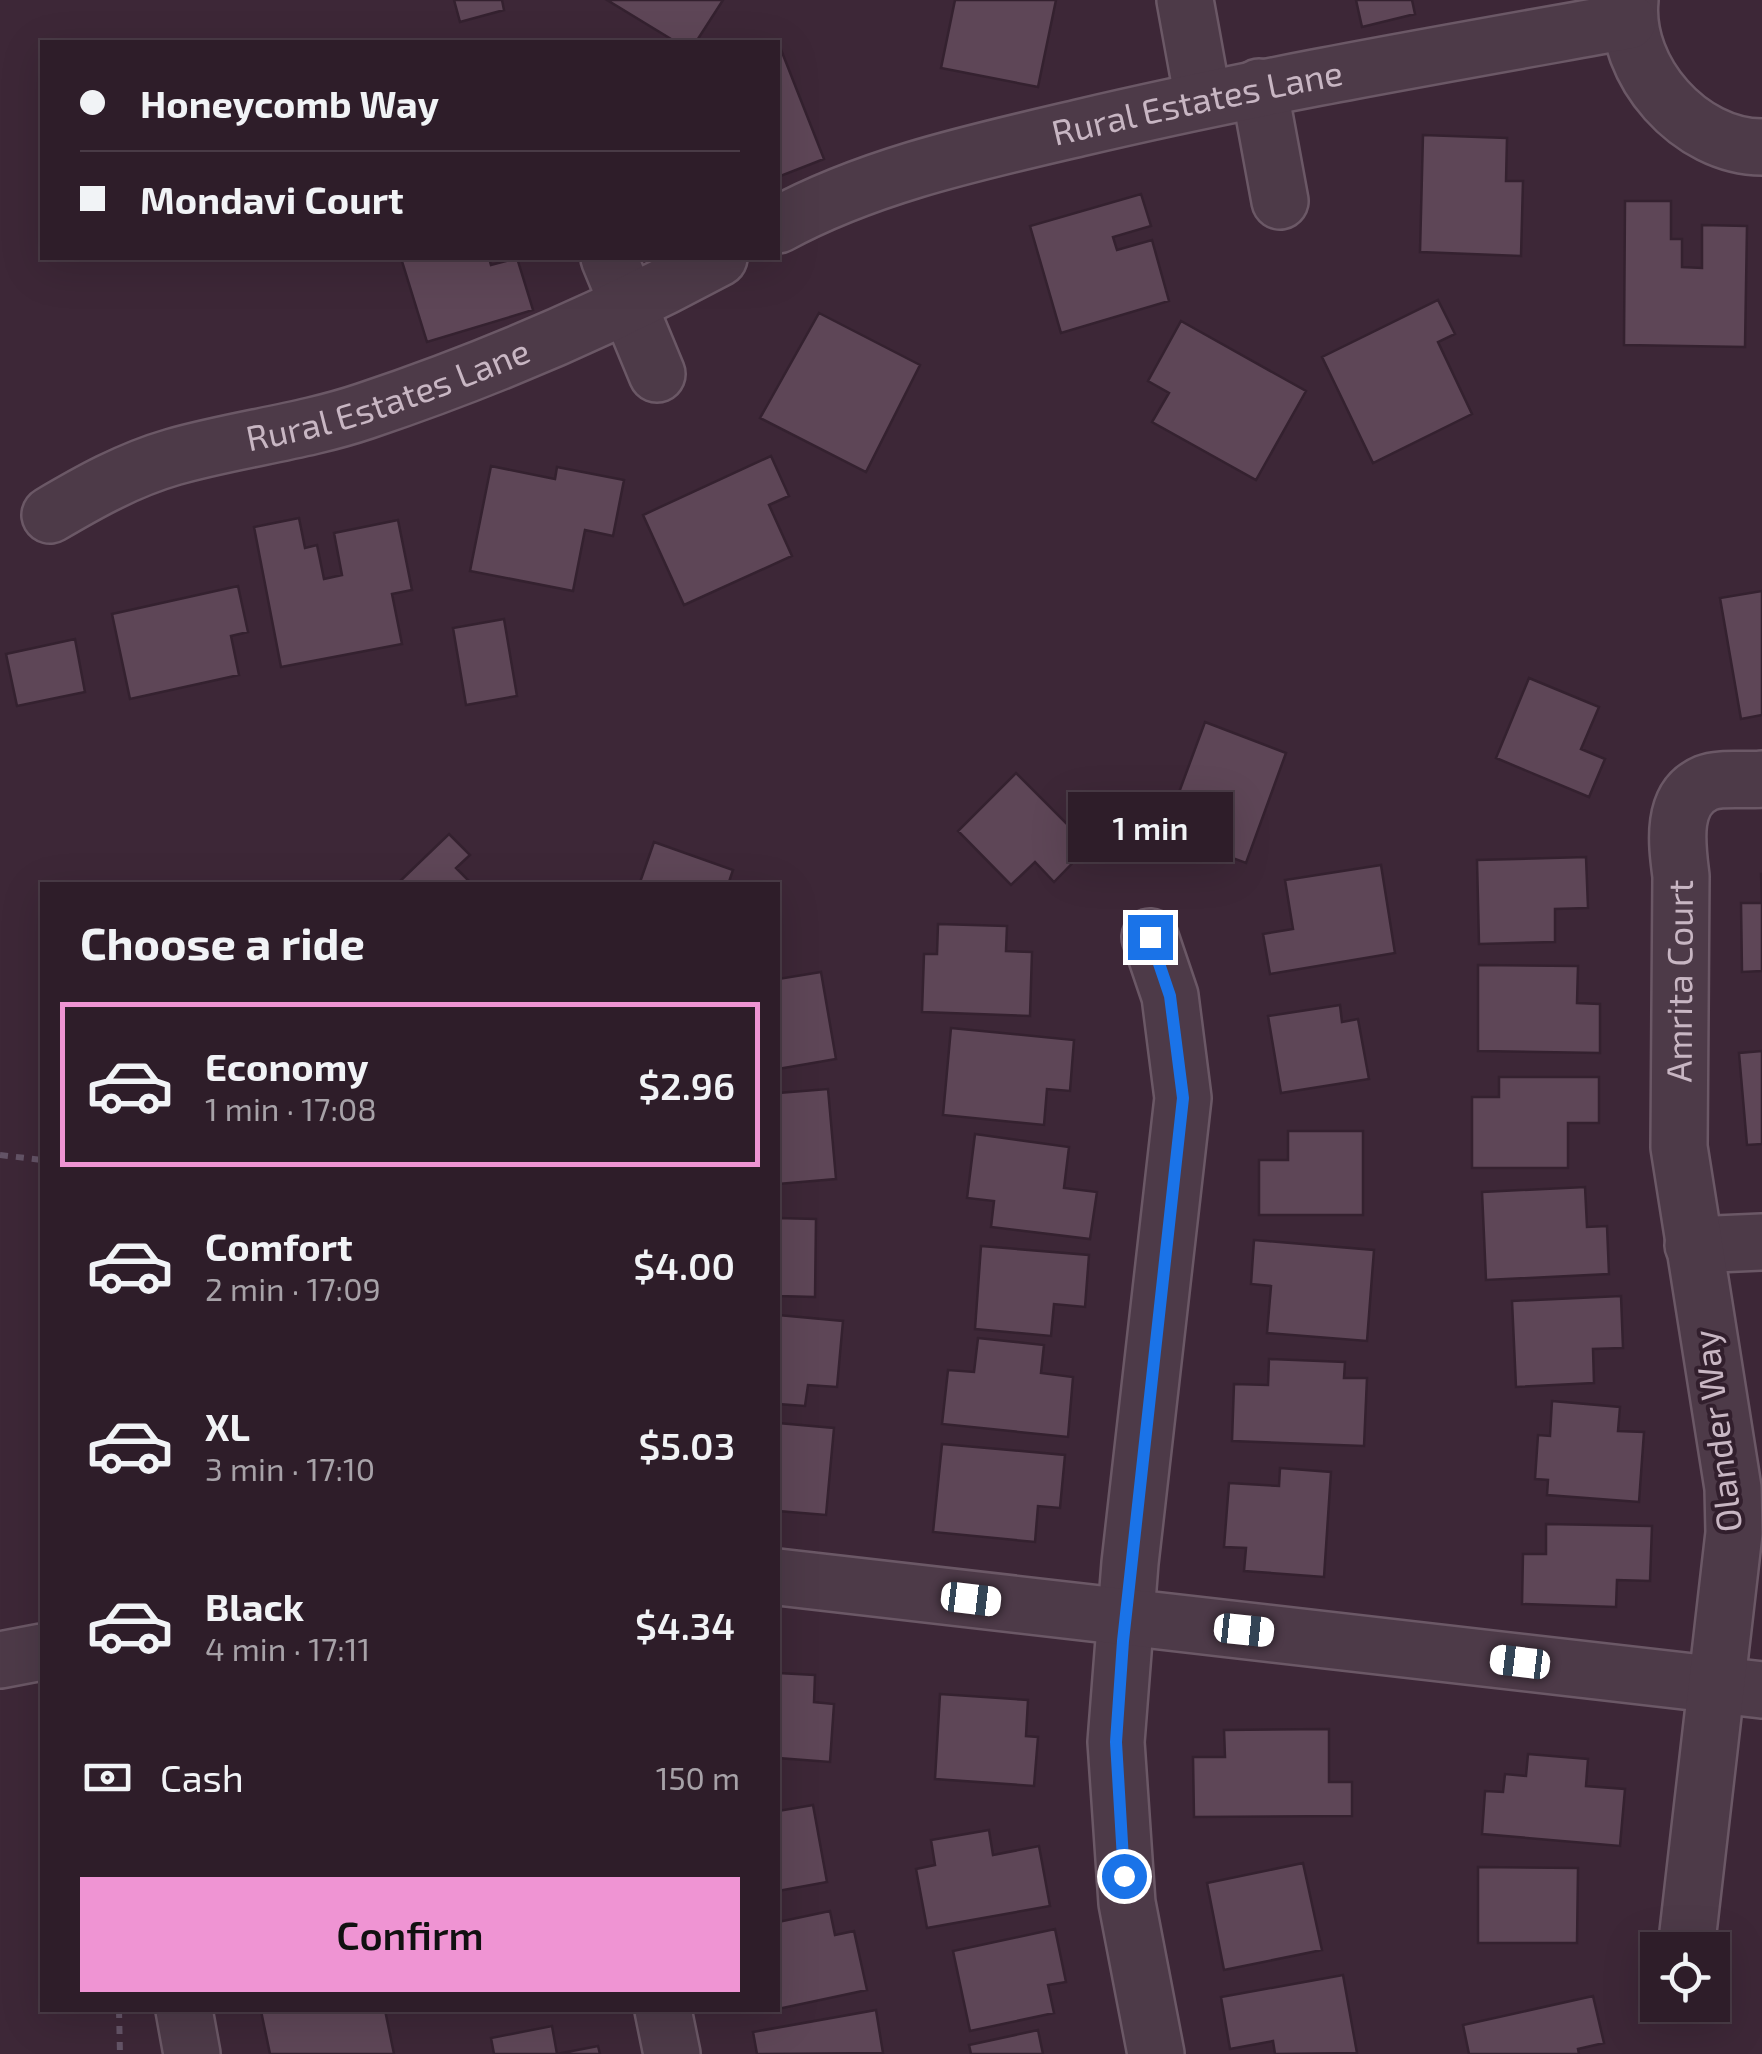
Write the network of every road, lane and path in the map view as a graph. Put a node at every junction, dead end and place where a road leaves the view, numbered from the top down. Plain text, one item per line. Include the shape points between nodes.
1 (1185, 0) edge
2 (1629, 10) edge
3 (1259, 87) junction
4 (1203, 99) junction
5 (1762, 146) edge
6 (1280, 200) dead end
7 (780, 225) edge
8 (711, 260) edge
9 (620, 282) edge
10 (657, 374) dead end
11 (50, 515) dead end
12 (1762, 779) edge
13 (1150, 937) dead end
14 (0, 1154) edge
15 (40, 1160) edge
16 (1762, 1242) edge
17 (1693, 1245) junction
18 (780, 1578) edge
19 (1125, 1617) junction
20 (40, 1652) edge
21 (0, 1660) edge
22 (1740, 1688) edge
23 (1688, 1932) dead end
24 (119, 2012) edge
25 (184, 2012) edge
26 (663, 2012) edge
27 (120, 2054) edge
28 (192, 2054) edge
29 (672, 2054) edge
30 (1156, 2054) edge

1 - 4 street
2 - 3 street, Rural Estates Lane
2 - 5 street via 1645,68 1667,104 1703,130 1746,147
3 - 4 street, Rural Estates Lane
3 - 6 street
4 - 7 street, Rural Estates Lane via 864,185
8 - 9 street, Rural Estates Lane
9 - 10 street
9 - 11 street, Rural Estates Lane via 362,412 170,458 111,479
12 - 17 street, Amrita Court via 1706,783 1682,806 1676,836 1679,1147
13 - 19 street via 1170,996 1183,1098
14 - 15 path
16 - 17 street
17 - 22 street, Olander Way via 1733,1488
18 - 19 street
19 - 22 street
19 - 30 street via 1116,1742 1120,1850
20 - 21 street
22 - 23 street, Olander Way
24 - 27 path
25 - 28 street
26 - 29 street

